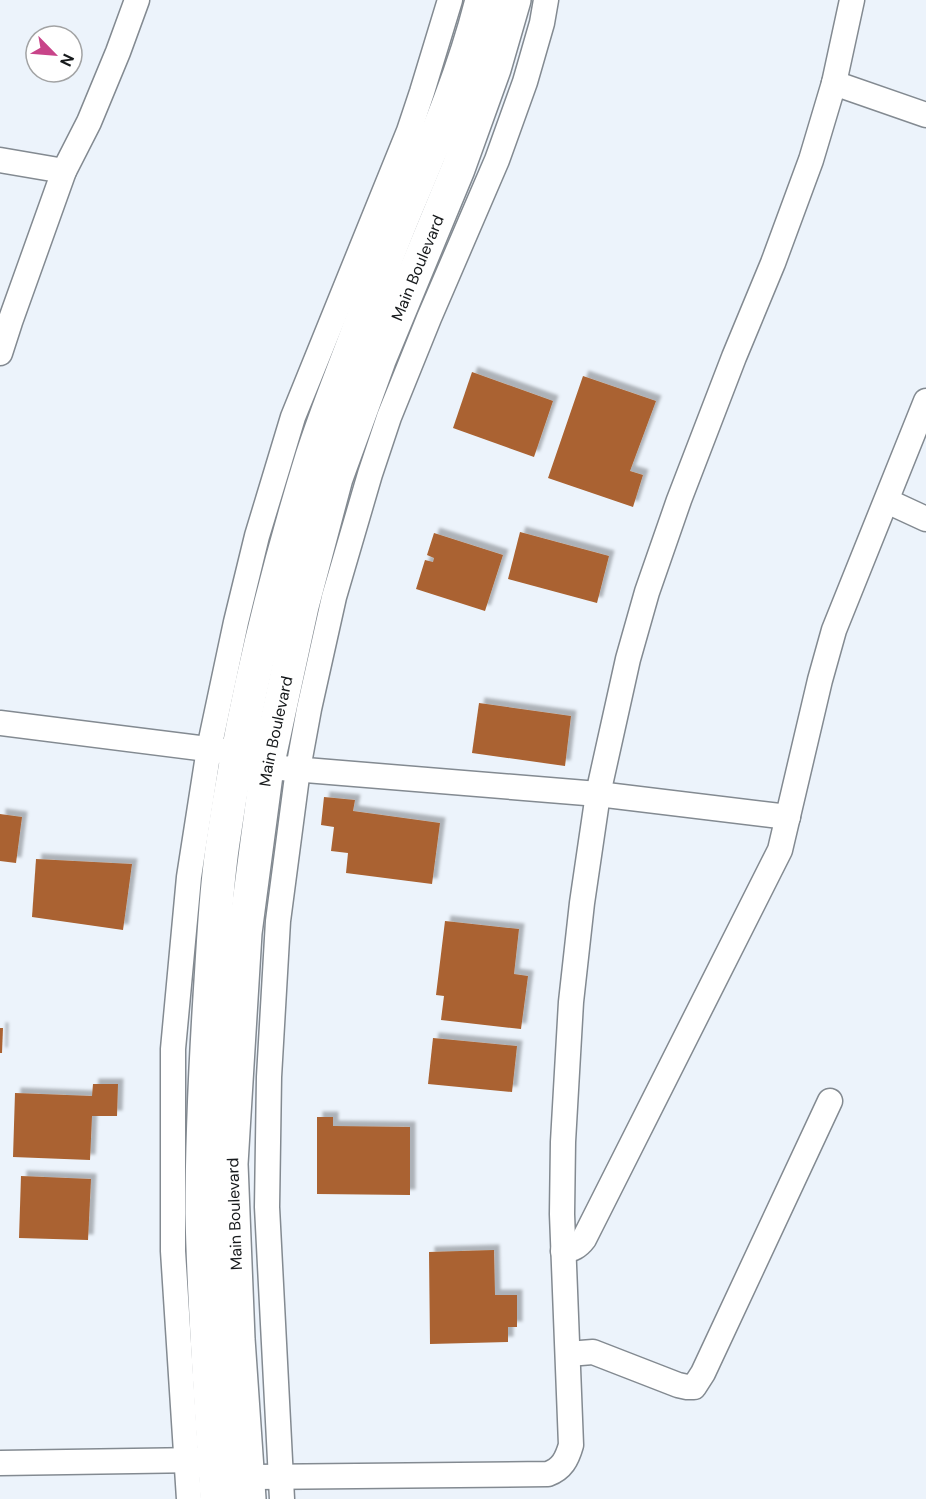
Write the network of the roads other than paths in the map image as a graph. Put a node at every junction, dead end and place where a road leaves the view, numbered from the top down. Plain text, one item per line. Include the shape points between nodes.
1 (137, 0) edge
2 (450, 0) edge
3 (482, 0) edge
4 (514, 0) edge
5 (546, 0) edge
6 (852, 0) edge
7 (834, 83) junction
8 (926, 115) edge
9 (0, 160) edge
10 (64, 171) junction
11 (403, 215) junction
12 (433, 228) junction
13 (0, 353) edge
14 (926, 401) edge
15 (887, 501) junction
16 (926, 519) edge
17 (0, 723) edge
18 (223, 751) junction
19 (282, 768) junction
20 (598, 794) junction
21 (788, 817) junction
22 (830, 1101) dead end
23 (563, 1251) junction
24 (568, 1354) junction
25 (200, 1460) junction
26 (0, 1463) edge
27 (248, 1488) edge
28 (281, 1488) edge
29 (189, 1499) edge
30 (217, 1499) edge

1 - 10 street via 89,122
2 - 18 street via 409,131 291,426 257,536 236,622
3 - 11 main road, Main Boulevard via 463,65
4 - 12 main road, Main Boulevard via 479,112
5 - 19 street via 525,82 497,160 389,417 334,597 309,709
6 - 7 street
7 - 8 street
7 - 20 street via 811,160 678,500 647,592
9 - 10 street
10 - 13 street
11 - 12 main road
11 - 18 main road, Main Boulevard via 314,453 256,662
12 - 19 main road, Main Boulevard via 336,478 302,606
14 - 15 street
15 - 16 street
15 - 21 street via 834,630
17 - 18 street
18 - 25 main road, Main Boulevard via 221,857 204,1078 205,1294
19 - 20 street
19 - 27 main road, Main Boulevard via 245,933 231,1164
19 - 28 street via 267,1207
20 - 21 street
20 - 23 street via 571,1002 563,1142
21 - 23 street via 780,850 584,1239 572,1250
22 - 24 street via 694,1387 678,1385 593,1352
23 - 24 street
24 - 28 street via 570,1445 563,1465 555,1471
25 - 26 street
25 - 29 street
25 - 30 main road, Main Boulevard
27 - 28 street

